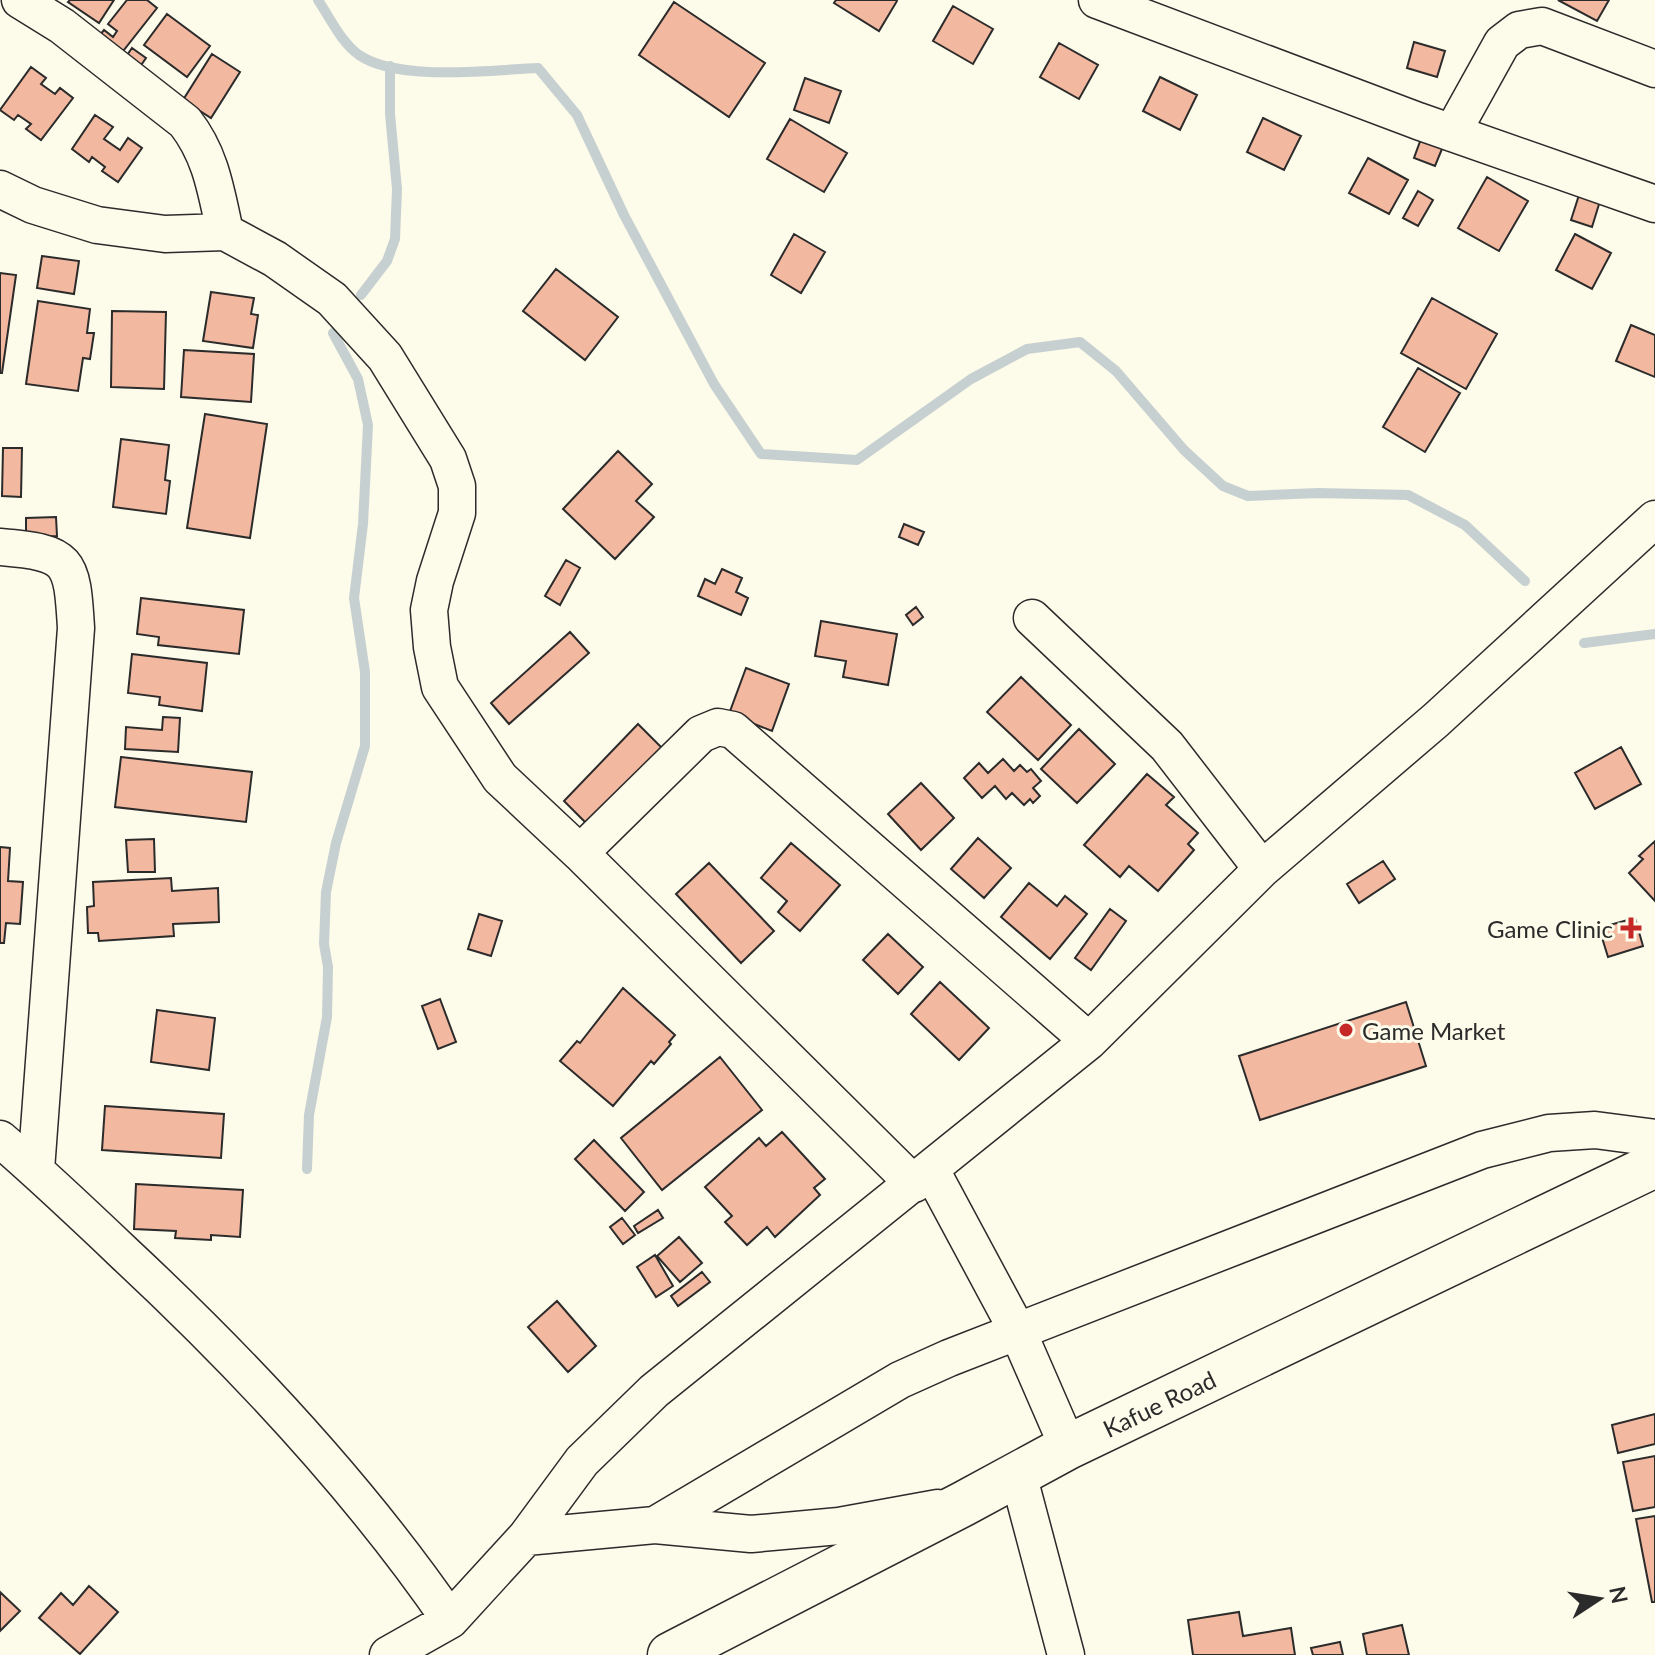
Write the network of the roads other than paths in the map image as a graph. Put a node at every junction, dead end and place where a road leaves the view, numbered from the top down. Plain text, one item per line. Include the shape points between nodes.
1 (20, 0) edge
2 (1097, 0) edge
3 (1655, 69) edge
4 (1452, 133) junction
5 (0, 189) edge
6 (1655, 204) edge
7 (225, 232) junction
8 (1655, 519) edge
9 (0, 547) edge
10 (1032, 618) dead end
11 (580, 853) junction
12 (1262, 869) junction
13 (1089, 1041) junction
14 (1655, 1138) edge
15 (0, 1139) edge
16 (1655, 1165) edge
17 (36, 1170) junction
18 (922, 1177) junction
19 (1018, 1332) junction
20 (1068, 1447) junction
21 (1018, 1474) junction
22 (963, 1504) junction
23 (655, 1525) junction
24 (526, 1537) junction
25 (450, 1620) junction
26 (388, 1655) edge
27 (670, 1655) edge
28 (1066, 1655) edge

1 - 7 street via 62,26 185,122 211,167
2 - 4 street
3 - 4 street via 1542,26 1519,30 1502,43
4 - 6 street
5 - 7 street via 97,225 165,234
7 - 11 street via 332,299 385,357 448,459 457,486 457,513 429,610 440,687 500,778
8 - 12 street via 1436,720
9 - 17 street via 43,551 63,562 74,586 76,628
10 - 12 street via 1167,746
11 - 13 street via 701,734 718,727 733,730
11 - 18 street
12 - 13 street
13 - 18 street
14 - 19 street via 1595,1130 1549,1133 1482,1150
15 - 17 street
16 - 20 highway, Kafue Road
17 - 25 street via 208,1331 319,1454
18 - 19 street
18 - 24 street via 654,1391 582,1461
19 - 20 street
19 - 23 street via 900,1380
20 - 21 highway, Kafue Road
21 - 22 highway, Kafue Road
21 - 28 street
22 - 23 street via 839,1526 751,1534
22 - 27 highway, Kafue Road
23 - 24 street
24 - 25 street
25 - 26 street

